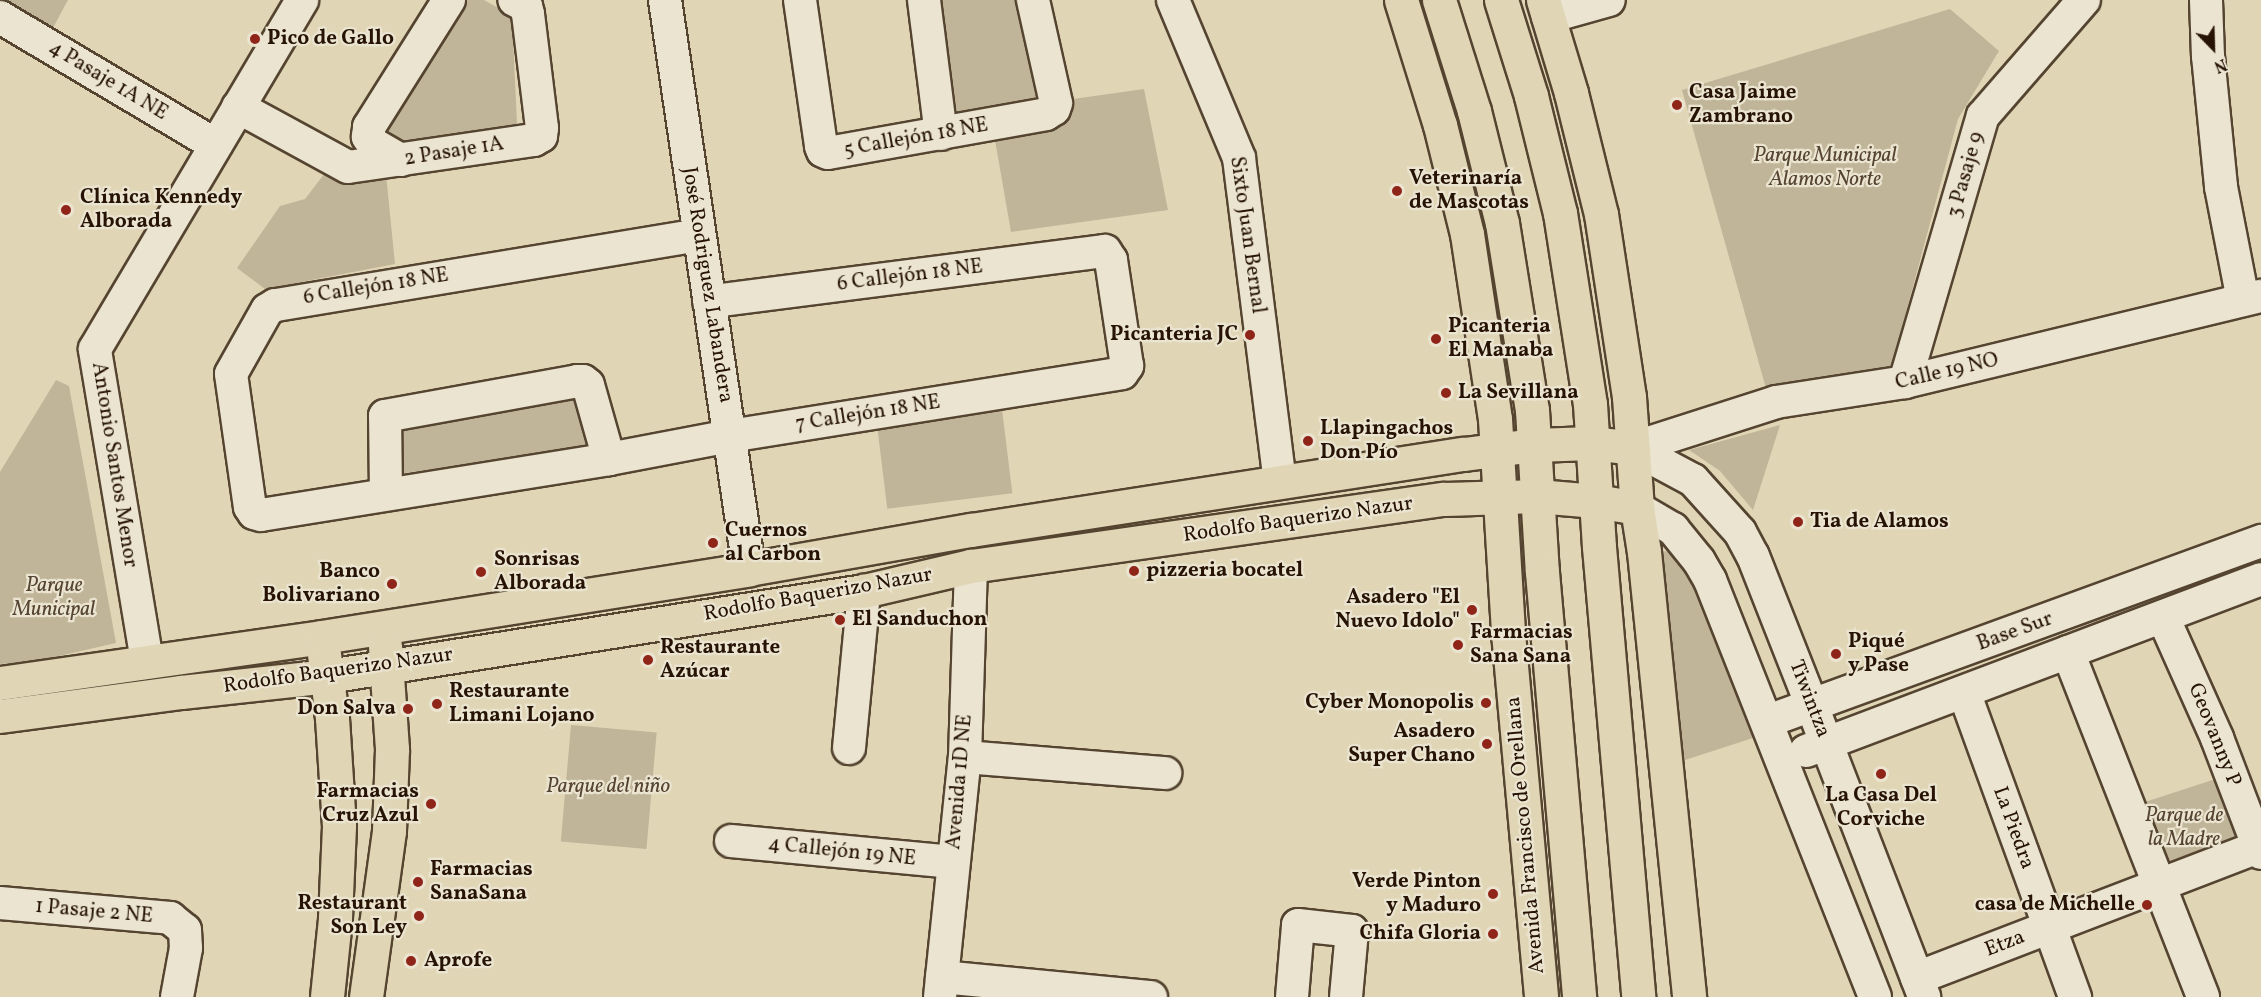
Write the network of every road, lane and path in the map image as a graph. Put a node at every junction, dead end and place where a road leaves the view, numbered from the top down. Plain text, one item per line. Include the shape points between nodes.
1 (302, 0) edge
2 (449, 0) edge
3 (514, 0) edge
4 (665, 0) edge
5 (800, 0) edge
6 (924, 0) edge
7 (1033, 0) edge
8 (1173, 0) edge
9 (1401, 0) edge
10 (1440, 0) edge
11 (1501, 0) edge
12 (1609, 0) edge
13 (2084, 0) edge
14 (2206, 0) edge
15 (1546, 9) edge
16 (0, 17) edge
17 (238, 107) junction
18 (941, 134) junction
19 (216, 145) junction
20 (401, 160) junction
21 (699, 235) junction
22 (2252, 298) edge
23 (709, 302) junction
24 (1126, 370) joint
25 (1905, 382) junction
26 (730, 436) junction
27 (1592, 443) junction
28 (1534, 445) junction
29 (1633, 448) junction
30 (1497, 449) junction
31 (609, 459) junction
32 (1280, 481) junction
33 (387, 494) junction
34 (1500, 495) junction
35 (1537, 496) junction
36 (1596, 501) junction
37 (1637, 508) junction
38 (254, 513) joint
39 (2261, 541) edge
40 (971, 566) junction
41 (749, 569) junction
42 (2261, 579) edge
43 (864, 591) junction
44 (2163, 617) junction
45 (384, 626) junction
46 (322, 637) junction
47 (2068, 652) junction
48 (147, 661) junction
49 (386, 667) junction
50 (328, 676) junction
51 (0, 683) edge
52 (1964, 692) junction
53 (1812, 706) junction
54 (0, 716) edge
55 (1768, 721) junction
56 (1825, 744) junction
57 (849, 748) dead end
58 (965, 758) junction
59 (1783, 760) junction
60 (1165, 773) dead end
61 (731, 841) dead end
62 (2260, 849) edge
63 (953, 862) junction
64 (2161, 884) junction
65 (0, 903) edge
66 (2049, 927) junction
67 (941, 987) edge
68 (1921, 987) edge
69 (177, 997) edge
70 (327, 997) edge
71 (366, 997) edge
72 (1151, 997) edge
73 (1292, 997) edge
74 (1346, 997) edge
75 (1541, 997) edge
76 (1579, 997) edge
77 (1638, 997) edge
78 (1689, 997) edge
79 (1875, 997) edge
80 (2075, 997) edge
81 (2203, 997) edge

1 - 17 street, Antonio Santos Menor
2 - 20 street via 369,127 373,144
3 - 20 street, 2 Pasaje 1A via 526,6 528,14 541,135 534,140
4 - 21 street, José Rodriguez Labandera
5 - 18 street, 5 Callejón 18 NE via 823,151
6 - 18 street
7 - 18 street, 5 Callejón 18 NE via 1056,103 1053,110
8 - 32 street, Sixto Juan Bernal via 1239,158
9 - 30 main road, Avenida Francisco de Orellana via 1440,125 1467,234
10 - 28 main road, Avenida Francisco de Orellana via 1474,111 1502,223 1532,410
11 - 27 main road via 1531,96 1560,213 1590,404
12 - 15 street
13 - 25 street, 3 Pasaje 9 via 1983,116
14 - 22 street via 2221,188
15 - 29 main road via 1601,214
16 - 19 street, 4 Pasaje 1A NE
17 - 19 street, Antonio Santos Menor
17 - 20 street, 2 Pasaje 1A via 348,167
19 - 48 street, Antonio Santos Menor via 95,350
21 - 23 street, José Rodriguez Labandera
21 - 38 street, 6 Callejón 18 NE via 275,305 267,310 231,374
22 - 25 street, Calle 19 NO
23 - 24 street, 6 Callejón 18 NE via 1105,251 1109,255
23 - 26 street, José Rodriguez Labandera
24 - 26 street, 7 Callejón 18 NE
25 - 29 street, Calle 19 NO via 1776,402
26 - 31 street, 7 Callejón 18 NE
26 - 41 street, José Rodriguez Labandera
27 - 28 main road, Rodolfo Baquerizo Nazur
27 - 29 main road, Rodolfo Baquerizo Nazur
27 - 36 main road
28 - 30 main road, Rodolfo Baquerizo Nazur
28 - 35 main road, Avenida Francisco de Orellana
29 - 37 main road
29 - 53 street, Tiwintza via 1693,480 1740,532
30 - 32 main road, Rodolfo Baquerizo Nazur
30 - 34 main road, Avenida Francisco de Orellana
31 - 33 street, 7 Callejón 18 NE
31 - 33 street via 588,385 577,381 385,416
32 - 41 main road, Rodolfo Baquerizo Nazur
33 - 38 street, 7 Callejón 18 NE
34 - 35 main road, Rodolfo Baquerizo Nazur
34 - 40 main road, Rodolfo Baquerizo Nazur via 1444,499
34 - 75 main road, Avenida Francisco de Orellana via 1524,826
35 - 36 main road, Rodolfo Baquerizo Nazur
35 - 76 main road, Avenida Francisco de Orellana
36 - 37 main road, Rodolfo Baquerizo Nazur
36 - 77 main road
37 - 55 street via 1673,529 1699,561
37 - 78 main road
39 - 53 street, Base Sur
40 - 43 main road, Rodolfo Baquerizo Nazur
40 - 58 street, Avenida 1D NE
41 - 45 main road, Rodolfo Baquerizo Nazur
42 - 44 street, Base Sur
43 - 49 main road, Rodolfo Baquerizo Nazur
43 - 57 street
44 - 47 street, Base Sur
44 - 62 street, Geovanny P via 2217,738
45 - 46 main road, Rodolfo Baquerizo Nazur
45 - 49 main road
46 - 48 main road, Rodolfo Baquerizo Nazur
46 - 50 main road
47 - 52 street, Base Sur
47 - 64 street
48 - 51 main road, Rodolfo Baquerizo Nazur
49 - 50 main road, Rodolfo Baquerizo Nazur
49 - 71 main road via 392,748 389,831
50 - 54 main road, Rodolfo Baquerizo Nazur
50 - 70 main road via 339,826
52 - 56 street, Base Sur
52 - 66 street, La Piedra
53 - 55 street, Base Sur
53 - 56 street, Tiwintza
55 - 59 street
56 - 59 street, Base Sur
56 - 68 street, Tiwintza
58 - 60 street
58 - 63 street, Avenida 1D NE
59 - 79 street
61 - 63 street, 4 Callejón 19 NE
62 - 64 street, Etza
63 - 67 street, Avenida 1D NE
64 - 66 street, Etza
64 - 81 street
65 - 69 street, 1 Pasaje 2 NE via 170,918 185,930 186,948
66 - 68 street, Etza
66 - 80 street, La Piedra
67 - 72 street
73 - 74 street via 1298,924 1352,931

